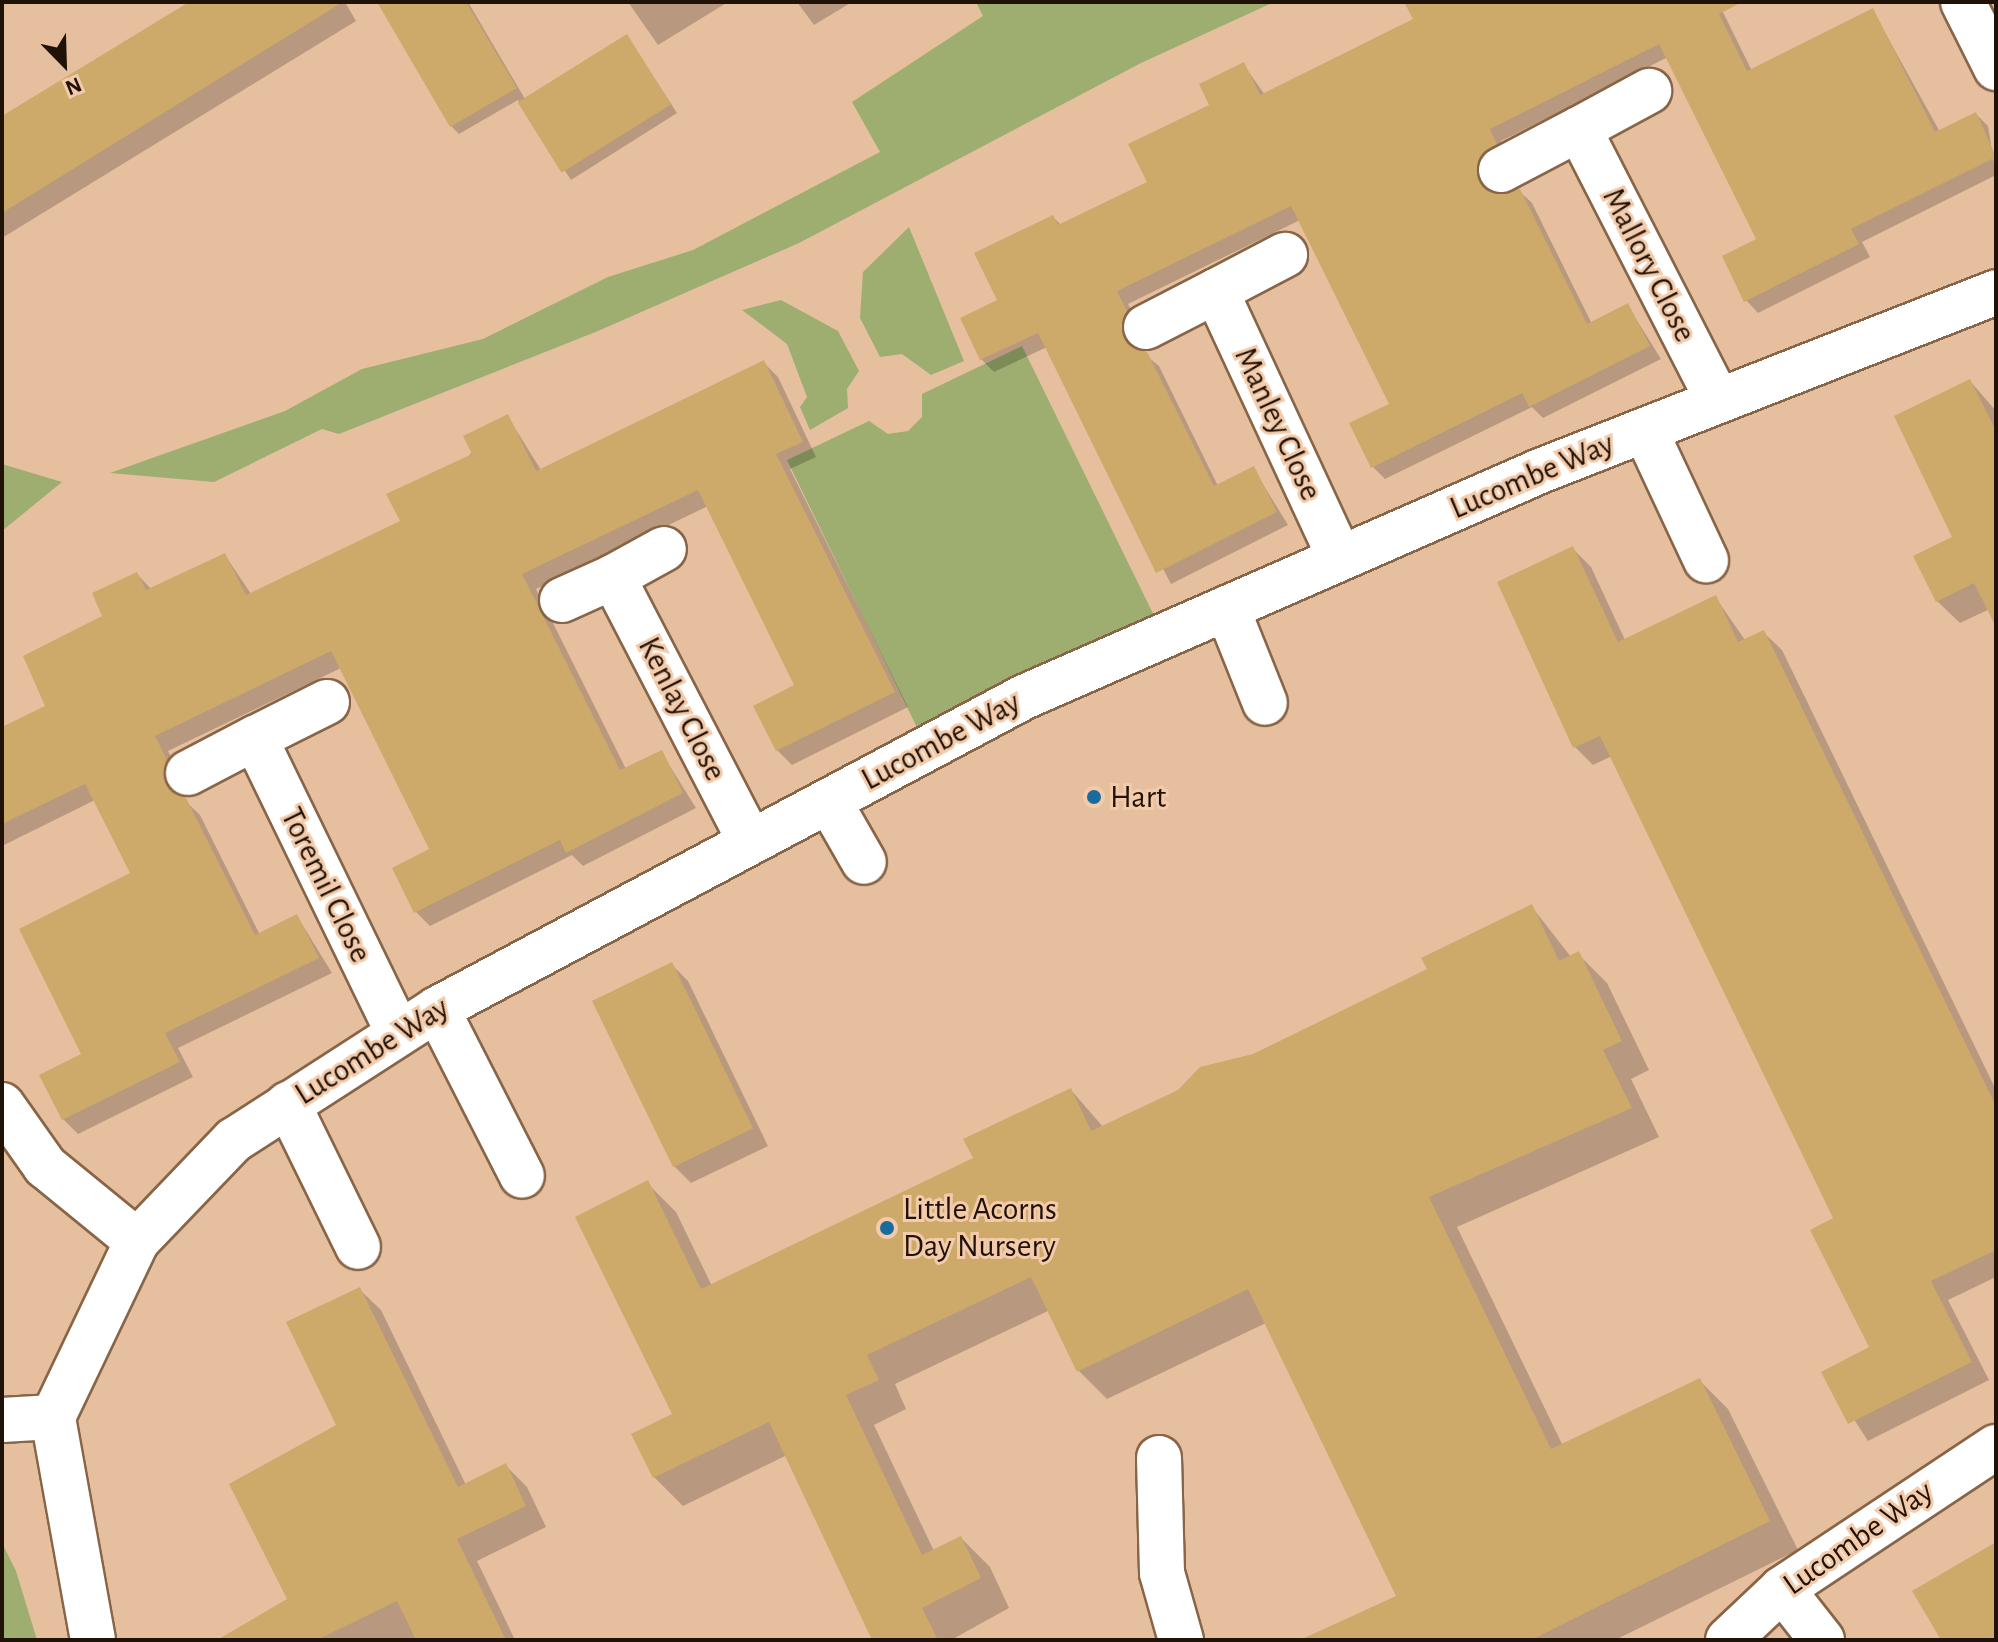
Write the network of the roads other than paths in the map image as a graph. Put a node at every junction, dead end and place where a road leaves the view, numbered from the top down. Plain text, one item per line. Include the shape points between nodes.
1 (1963, 2) edge
2 (1996, 68) edge
3 (1649, 91) dead end
4 (1579, 129) junction
5 (1501, 170) dead end
6 (1285, 255) dead end
7 (1216, 291) junction
8 (1993, 302) edge
9 (1146, 327) dead end
10 (1718, 401) junction
11 (1645, 430) junction
12 (664, 549) dead end
13 (1340, 558) junction
14 (1706, 560) dead end
15 (613, 577) junction
16 (562, 600) dead end
17 (1227, 608) junction
18 (327, 702) dead end
19 (1265, 703) dead end
20 (255, 738) junction
21 (188, 773) dead end
22 (829, 801) junction
23 (750, 841) junction
24 (864, 862) dead end
25 (437, 1009) junction
26 (398, 1032) junction
27 (288, 1104) junction
28 (2, 1105) edge
29 (522, 1176) dead end
30 (137, 1241) junction
31 (358, 1247) dead end
32 (53, 1417) junction
33 (2, 1420) edge
34 (1996, 1447) edge
35 (1159, 1458) dead end
36 (1782, 1589) junction
37 (93, 1640) edge
38 (1181, 1640) edge
39 (1728, 1640) edge
40 (1822, 1640) edge

1 - 2 street
3 - 4 street
4 - 5 street
4 - 10 street, Mallory Close
6 - 7 street
7 - 9 street
7 - 13 street, Manley Close
8 - 10 street, Lucombe Way
10 - 11 street, Lucombe Way
11 - 13 street, Lucombe Way
11 - 14 street
12 - 15 street
13 - 17 street, Lucombe Way
15 - 16 street
15 - 23 street, Kenlay Close
17 - 19 street
17 - 22 street, Lucombe Way via 1024,697
18 - 20 street
20 - 21 street
20 - 26 street, Toremil Close
22 - 23 street, Lucombe Way
22 - 24 street
23 - 25 street, Lucombe Way
25 - 26 street, Lucombe Way
25 - 29 street
26 - 27 street, Lucombe Way
27 - 30 street, Lucombe Way via 234,1140
27 - 31 street
28 - 30 street via 45,1166
30 - 32 street, Lucombe Way
32 - 33 street
32 - 37 street
34 - 36 street, Lucombe Way
35 - 38 street via 1162,1573
36 - 39 street, Lucombe Way
36 - 40 street

